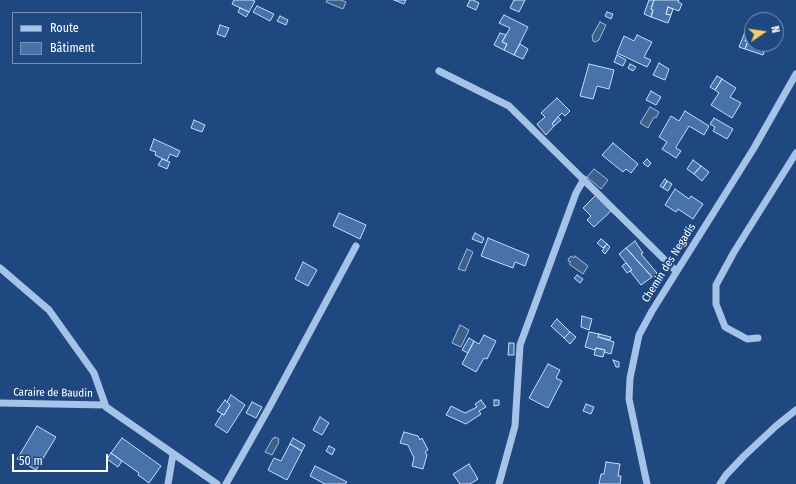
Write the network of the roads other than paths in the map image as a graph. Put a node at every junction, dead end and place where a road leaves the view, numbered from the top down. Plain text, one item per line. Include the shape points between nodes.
1 (439, 71) dead end
2 (796, 74) edge
3 (796, 153) edge
4 (584, 179) junction
5 (356, 246) dead end
6 (0, 268) edge
7 (676, 271) junction
8 (758, 338) dead end
9 (0, 403) edge
10 (105, 405) junction
11 (796, 410) edge
12 (173, 454) junction
13 (168, 484) edge
14 (217, 484) edge
15 (226, 484) edge
16 (499, 484) edge
17 (647, 484) edge
18 (720, 484) edge

1 - 4 street via 509,106
2 - 7 street, Chemin des Negadis via 754,148
3 - 8 street via 716,285 716,304 726,327 747,339
4 - 7 street
4 - 16 street via 576,193 520,345 515,426
5 - 15 street
6 - 10 street via 49,310 94,373
7 - 17 street, Chemin des Negadis via 639,335 630,378 630,399
9 - 10 street, Caraire de Baudin
10 - 12 street
11 - 18 street via 744,456
12 - 13 street
12 - 14 street

